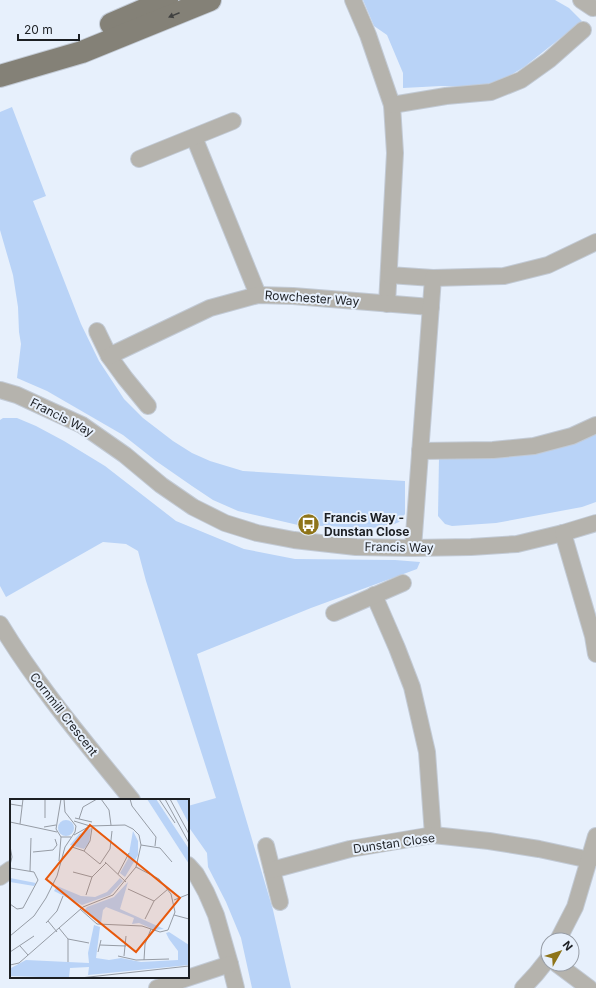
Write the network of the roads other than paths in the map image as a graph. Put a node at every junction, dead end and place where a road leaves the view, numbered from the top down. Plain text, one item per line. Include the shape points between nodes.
1 (167, 0) edge
2 (210, 0) edge
3 (353, 0) edge
4 (583, 30) dead end
5 (0, 62) edge
6 (0, 76) edge
7 (392, 106) junction
8 (233, 121) dead end
9 (194, 137) junction
10 (140, 159) dead end
11 (596, 242) edge
12 (389, 275) junction
13 (433, 278) junction
14 (258, 294) junction
15 (387, 304) junction
16 (431, 307) junction
17 (97, 331) dead end
18 (109, 356) junction
19 (0, 390) edge
20 (148, 406) dead end
21 (596, 425) edge
22 (420, 451) junction
23 (596, 523) edge
24 (563, 533) junction
25 (413, 548) junction
26 (403, 583) dead end
27 (374, 596) junction
28 (334, 613) dead end
29 (0, 624) edge
30 (596, 654) edge
31 (131, 799) edge
32 (433, 836) junction
33 (596, 836) edge
34 (266, 846) dead end
35 (590, 860) junction
36 (189, 866) edge
37 (10, 870) edge
38 (272, 870) junction
39 (0, 877) edge
40 (280, 902) dead end
41 (562, 932) edge
42 (230, 964) junction
43 (540, 969) edge
44 (567, 972) edge
45 (189, 977) edge
46 (187, 978) edge
47 (157, 988) edge
48 (236, 988) edge
49 (523, 988) edge
50 (589, 988) edge

1 - 5 main road via 60,45
2 -> 6 main road via 82,52
3 - 7 street
4 - 7 street via 549,60 521,80 497,90
7 - 12 street via 395,153
8 - 9 street
9 - 10 street
9 - 14 street
11 - 13 street via 548,265 504,276
12 - 13 street
12 - 15 street
13 - 16 street
14 - 15 street, Rowchester Way
14 - 18 street, Rowchester Way via 210,308
15 - 16 street, Rowchester Way
16 - 22 street
17 - 18 street
18 - 20 street
19 - 25 street, Francis Way via 17,395 82,425 193,507 225,523 257,533 294,540 356,547
21 - 22 street via 572,436 534,446 493,450
22 - 25 street
23 - 24 street, Francis Way
24 - 25 street, Francis Way via 517,544
24 - 30 street
26 - 27 street
27 - 28 street
27 - 32 street via 412,687 427,752
29 - 31 street, Cornmill Crescent via 44,690
32 - 35 street, Dunstan Close via 489,841
32 - 38 street, Dunstan Close via 350,849
33 - 35 street
34 - 38 street
35 - 41 street via 575,907
36 - 42 street via 206,892 216,915
37 - 39 street
38 - 40 street
42 - 45 street
42 - 48 street
43 - 49 street
44 - 50 street
46 - 47 street

